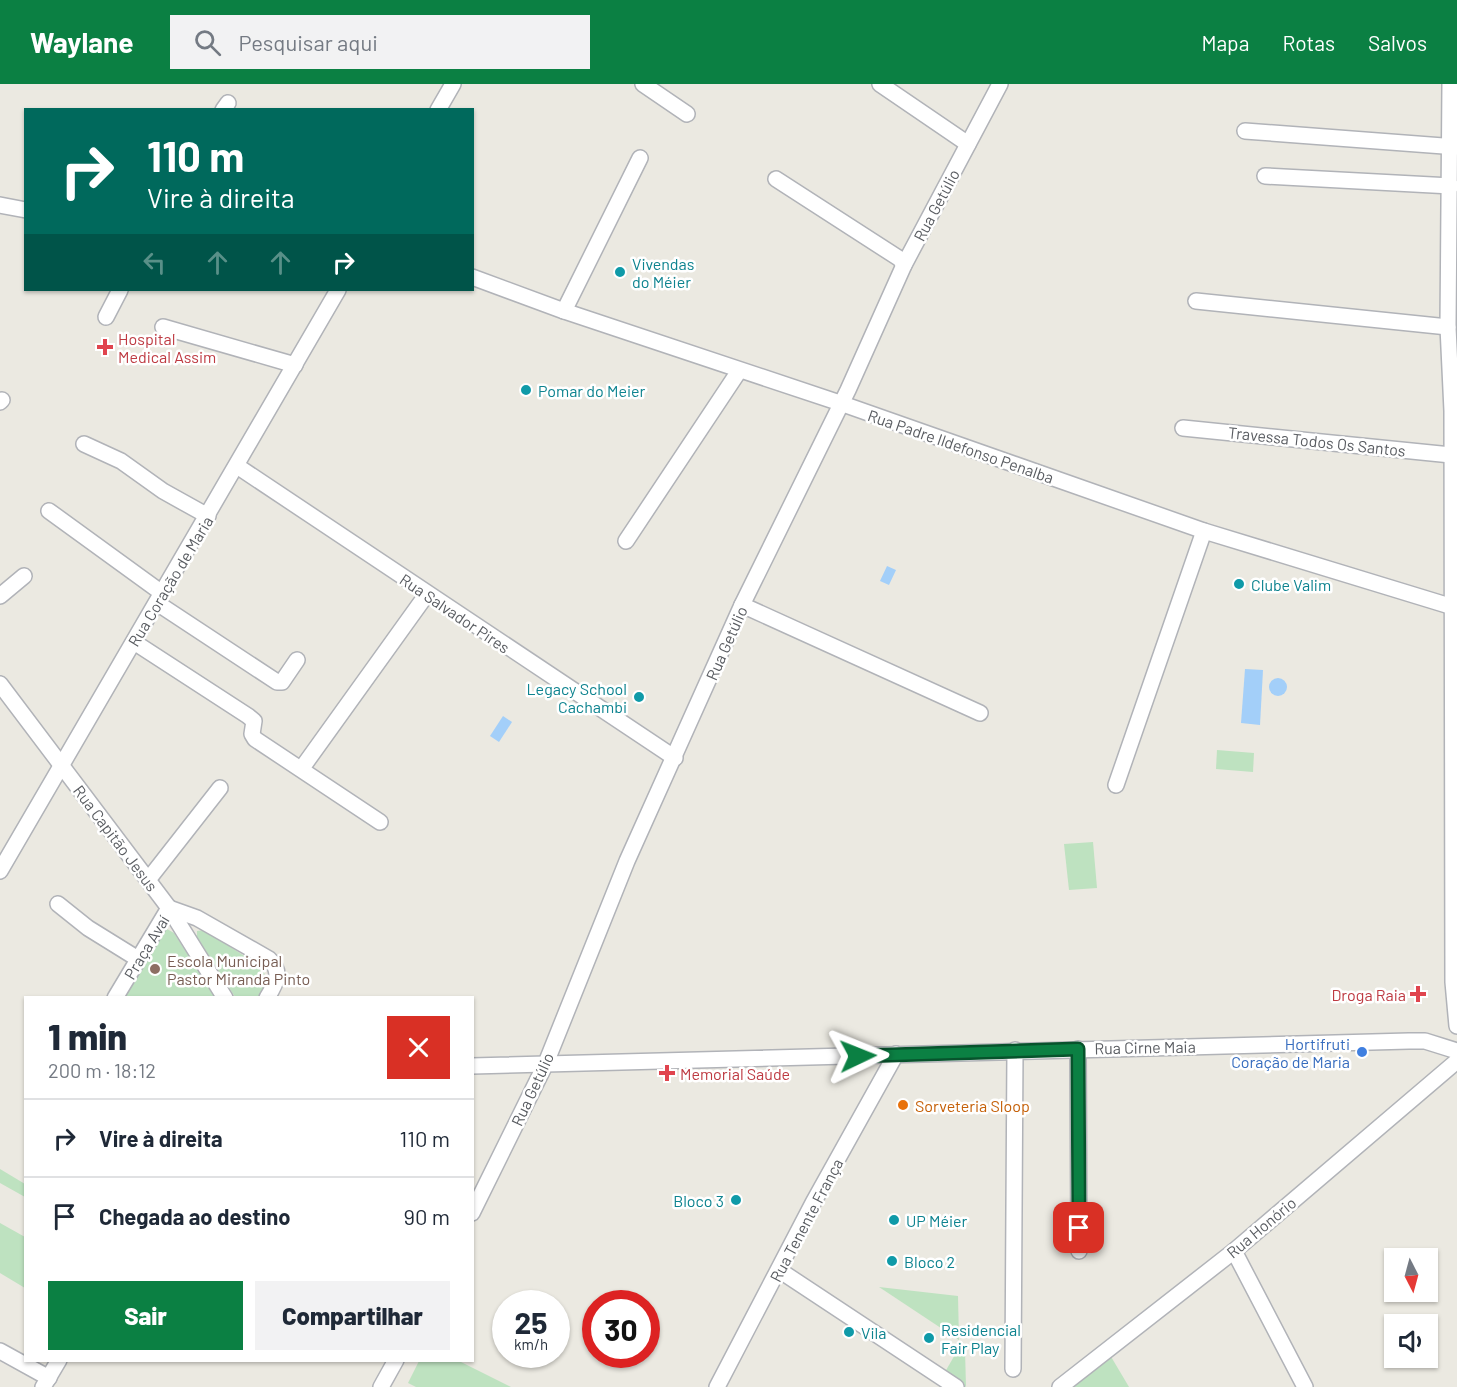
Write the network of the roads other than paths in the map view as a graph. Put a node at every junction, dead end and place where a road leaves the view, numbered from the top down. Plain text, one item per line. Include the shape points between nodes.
1 (453, 84) edge
2 (643, 84) edge
3 (880, 84) edge
4 (1000, 84) edge
5 (1450, 84) edge
6 (439, 108) edge
7 (687, 114) dead end
8 (1245, 131) dead end
9 (968, 144) junction
10 (1454, 147) edge
11 (640, 158) dead end
12 (1265, 176) dead end
13 (776, 179) dead end
14 (1451, 186) junction
15 (0, 205) edge
16 (24, 210) edge
17 (904, 265) junction
18 (474, 278) edge
19 (119, 291) edge
20 (337, 291) edge
21 (1196, 301) dead end
22 (564, 311) junction
23 (106, 316) dead end
24 (163, 327) dead end
25 (1448, 327) junction
26 (295, 365) junction
27 (739, 371) junction
28 (840, 403) junction
29 (1454, 411) edge
30 (1183, 428) dead end
31 (84, 444) dead end
32 (1451, 455) junction
33 (237, 466) junction
34 (49, 511) dead end
35 (208, 516) junction
36 (1204, 531) junction
37 (626, 541) dead end
38 (24, 576) dead end
39 (427, 594) junction
40 (0, 596) edge
41 (159, 598) junction
42 (742, 605) junction
43 (1453, 607) junction
44 (134, 642) junction
45 (297, 660) dead end
46 (0, 684) edge
47 (980, 713) dead end
48 (1454, 723) edge
49 (675, 758) junction
50 (61, 765) junction
51 (302, 768) junction
52 (1116, 785) dead end
53 (220, 788) dead end
54 (380, 822) dead end
55 (0, 871) edge
56 (148, 880) junction
57 (58, 904) dead end
58 (169, 908) junction
59 (138, 959) junction
60 (116, 996) edge
61 (224, 996) edge
62 (268, 996) edge
63 (1457, 1026) edge
64 (1078, 1049) junction
65 (1015, 1050) junction
66 (1457, 1051) edge
67 (896, 1054) junction
68 (1457, 1061) edge
69 (546, 1063) junction
70 (474, 1066) edge
71 (474, 1209) edge
72 (1079, 1251) dead end
73 (1234, 1251) junction
74 (779, 1270) junction
75 (0, 1351) edge
76 (58, 1362) edge
77 (395, 1362) edge
78 (1013, 1369) dead end
79 (46, 1383) edge
80 (381, 1387) edge
81 (717, 1387) edge
82 (956, 1387) edge
83 (1060, 1387) edge
84 (1305, 1387) edge

1 - 6 street
2 - 7 street
3 - 9 street
4 - 9 street, Rua Getúlio
5 - 10 street
8 - 10 street
9 - 17 street, Rua Getúlio
10 - 14 street
11 - 22 street
12 - 14 street
13 - 17 street
14 - 25 street
15 - 16 street
17 - 28 street, Rua Getúlio
18 - 22 street, Rua Padre Ildefonso Penalba
19 - 23 street
20 - 26 street, Rua Coração de Maria
21 - 25 street
22 - 27 street, Rua Padre Ildefonso Penalba
24 - 26 street
25 - 29 street
26 - 33 street, Rua Coração de Maria
27 - 28 street, Rua Padre Ildefonso Penalba
27 - 37 street
28 - 36 street, Rua Padre Ildefonso Penalba
28 - 42 street, Rua Getúlio
29 - 32 street
30 - 32 street, Travessa Todos Os Santos
31 - 35 street via 121,461
32 - 43 street
33 - 35 street, Rua Coração de Maria
33 - 39 street, Rua Salvador Pires
34 - 41 street
35 - 41 street, Rua Coração de Maria
36 - 43 street, Rua Padre Ildefonso Penalba
36 - 52 street
38 - 40 street
39 - 49 street, Rua Salvador Pires
39 - 51 street
41 - 44 street, Rua Coração de Maria
41 - 45 street via 277,682 282,682
42 - 47 street
42 - 49 street, Rua Getúlio
43 - 48 street
44 - 50 street, Rua Coração de Maria
44 - 51 street via 248,716 254,721 255,739
46 - 50 street, Rua Capitão Jesus
48 - 63 street via 1453,982
49 - 69 street, Rua Getúlio via 627,861
50 - 55 street, Rua Coração de Maria
50 - 56 street, Rua Capitão Jesus
51 - 54 street
53 - 56 street
56 - 58 street, Rua Capitão Jesus
57 - 59 street
58 - 59 street, Praça Avaí
58 - 61 street, Rua Capitão Jesus
58 - 62 street, Praça Avaí via 197,918 276,965 278,975
59 - 60 street, Praça Avaí
64 - 65 street, Rua Cirne Maia
64 - 66 street, Rua Cirne Maia via 1425,1041
64 - 72 street
65 - 67 street, Rua Cirne Maia
65 - 78 street
67 - 69 street, Rua Cirne Maia
67 - 74 street, Rua Tenente França
68 - 73 street, Rua Honório
69 - 70 street, Rua Cirne Maia
69 - 71 street, Rua Getúlio
73 - 83 street, Rua Honório
73 - 84 street
74 - 81 street, Rua Tenente França
74 - 82 street
75 - 79 street
76 - 79 street
77 - 80 street

